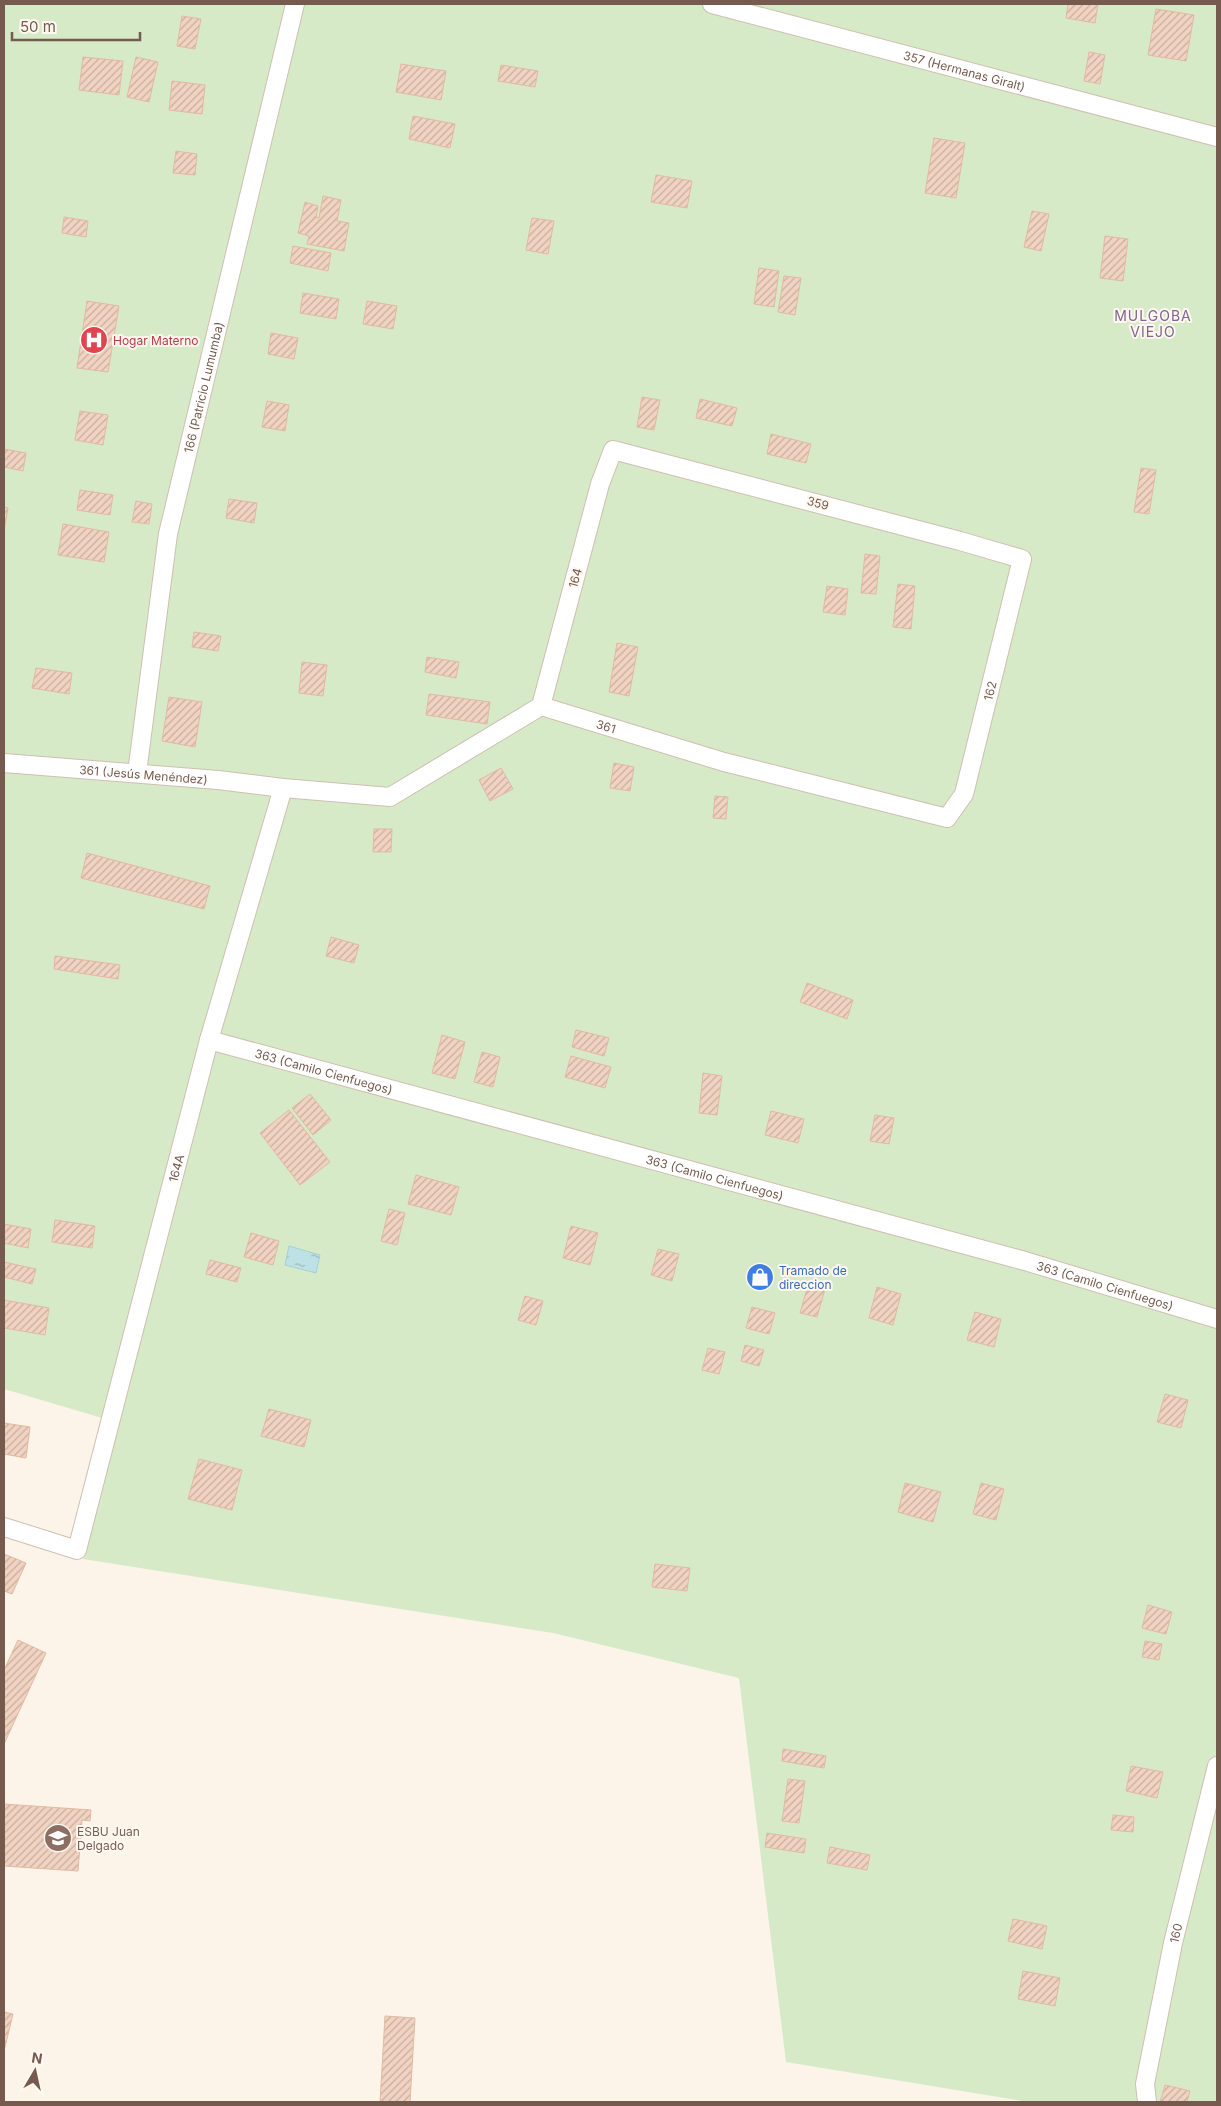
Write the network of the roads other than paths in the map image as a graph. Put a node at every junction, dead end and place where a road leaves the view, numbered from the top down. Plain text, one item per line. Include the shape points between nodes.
1 (295, 4) edge
2 (712, 4) edge
3 (1217, 137) edge
4 (613, 450) joint
5 (1022, 559) joint
6 (541, 706) junction
7 (4, 763) edge
8 (137, 773) junction
9 (283, 788) junction
10 (947, 818) joint
11 (209, 1040) junction
12 (1217, 1318) edge
13 (4, 1527) edge
14 (1217, 1766) edge
15 (1147, 2102) edge

1 - 8 street, 166 (Patricio Lumumba) via 168,534
2 - 3 street, 357 (Hermanas Giralt)
4 - 5 street, 359
4 - 6 street, 164 via 600,484
5 - 10 street, 162 via 964,794
6 - 9 street via 390,798
6 - 10 street, 361 via 724,762
7 - 8 street, 361 (Jesús Menéndez)
8 - 9 street, 361 (Jesús Menéndez)
9 - 11 street, 164A
11 - 12 street, 363 (Camilo Cienfuegos) via 1024,1261
11 - 13 street, 164A via 77,1550
14 - 15 street, 160 via 1173,1943 1145,2084

